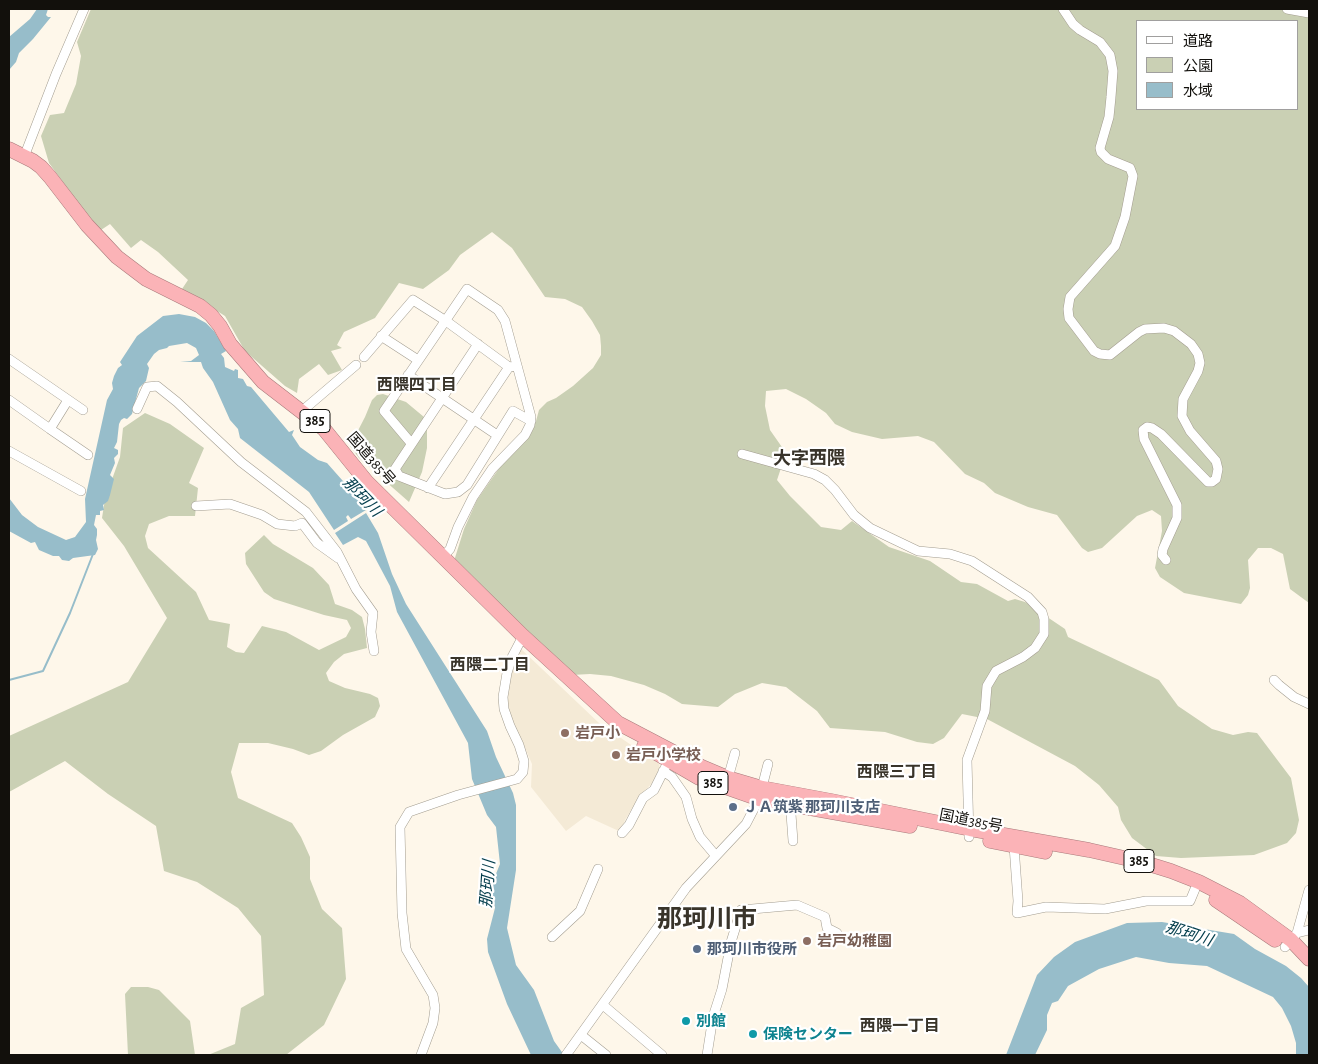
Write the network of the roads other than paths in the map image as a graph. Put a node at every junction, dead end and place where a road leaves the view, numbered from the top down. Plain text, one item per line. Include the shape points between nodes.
1 (84, 9) edge
2 (1063, 9) edge
3 (1287, 9) edge
4 (1309, 13) edge
5 (9, 150) edge
6 (24, 157) junction
7 (446, 321) junction
8 (381, 336) junction
9 (478, 344) junction
10 (364, 357) dead end
11 (9, 359) edge
12 (418, 360) junction
13 (356, 365) dead end
14 (514, 367) junction
15 (408, 375) junction
16 (442, 398) junction
17 (9, 400) edge
18 (68, 400) junction
19 (137, 409) dead end
20 (83, 410) dead end
21 (302, 410) junction
22 (473, 420) junction
23 (530, 421) junction
24 (50, 429) junction
25 (496, 435) junction
26 (411, 444) junction
27 (9, 451) edge
28 (742, 454) dead end
29 (88, 456) dead end
30 (428, 488) junction
31 (81, 491) dead end
32 (196, 506) dead end
33 (443, 557) junction
34 (1166, 560) dead end
35 (342, 561) junction
36 (523, 636) junction
37 (374, 651) dead end
38 (1274, 680) dead end
39 (1309, 704) edge
40 (736, 753) dead end
41 (668, 762) junction
42 (768, 764) dead end
43 (728, 778) junction
44 (760, 794) junction
45 (792, 806) junction
46 (622, 833) dead end
47 (969, 833) junction
48 (793, 841) dead end
49 (1014, 846) junction
50 (716, 856) junction
51 (598, 869) dead end
52 (1195, 889) junction
53 (1309, 890) edge
54 (1309, 930) edge
55 (837, 933) dead end
56 (552, 937) dead end
57 (1291, 940) junction
58 (1309, 959) edge
59 (1309, 970) edge
60 (603, 1005) junction
61 (581, 1035) junction
62 (569, 1052) edge
63 (421, 1055) edge
64 (606, 1055) edge
65 (662, 1055) edge
66 (707, 1055) edge

1 - 6 street
2 - 34 street via 1073,24 1100,42 1110,55 1113,71 1109,117 1100,148 1108,159 1130,168 1132,176 1125,217 1115,246 1070,298 1069,318 1094,351 1100,354 1110,355 1145,329 1164,328 1174,331 1191,344 1200,363 1183,399 1182,416 1216,462 1216,479 1208,482 1161,434 1152,428 1144,430 1144,439 1177,505 1177,518 1163,549
3 - 4 street
5 - 6 highway, 国道385号 / 385
6 - 21 highway, 国道385号 / 385 via 50,176 87,225 117,257 146,279 205,310 250,369
7 - 8 street via 413,300
7 - 9 street
7 - 12 street
7 - 14 street via 467,289 502,315
8 - 10 street
8 - 12 street
9 - 14 street
9 - 16 street
11 - 18 street
12 - 15 street
13 - 21 street
14 - 22 street
14 - 23 street via 530,409
15 - 16 street
15 - 26 street via 384,411
16 - 22 street
16 - 26 street
17 - 24 street
18 - 20 street
18 - 24 street
19 - 35 street via 146,387 156,386 189,412 241,462 306,512
21 - 33 highway, 国道385号 / 385 via 324,429 366,481
22 - 25 street
22 - 30 street
23 - 25 street via 513,411
23 - 33 street via 525,435 492,469 473,497 450,549
24 - 29 street
25 - 30 street via 462,489 445,494
26 - 30 street via 396,470 399,476
27 - 31 street
28 - 47 street via 820,477 870,528 918,551 950,554 972,561 1028,597 1042,612 1044,634 1035,648 996,671 987,686 985,710 967,760
32 - 35 street via 230,504 277,524 302,524 316,543
33 - 36 highway, 国道385号 / 385
35 - 37 street via 373,614
36 - 41 highway, 国道385号 / 385 via 618,723
36 - 63 street via 512,657 503,697 504,709 524,761 523,772 516,779 409,812 400,827 406,949 433,995 436,1008
38 - 39 street via 1294,697
40 - 43 street
41 - 43 highway, 国道385号 / 385
41 - 44 highway, 国道385号 / 385 via 699,778
41 - 46 street via 654,790 642,798
41 - 50 street via 672,777 686,797 700,837
42 - 44 street
43 - 44 highway, 国道385号 / 385
44 - 45 highway, 国道385号 / 385
44 - 47 highway, 国道385号 / 385
44 - 50 street via 746,824
45 - 47 highway, 国道385号 / 385
45 - 48 street
47 - 49 highway, 国道385号 / 385
47 - 57 highway, 国道385号 / 385 via 1089,850 1171,871 1240,903
49 - 52 highway, 国道385号 / 385 via 1133,868
49 - 52 street via 1017,913 1046,907 1105,909 1146,901 1190,901
50 - 60 street via 686,888
51 - 56 street via 580,911
52 - 57 highway, 国道385号 / 385
53 - 57 street
54 - 57 street
55 - 66 street via 827,928 825,917 797,905 741,910
57 - 58 highway, 国道385号 / 385
57 - 59 highway, 国道385号 / 385
60 - 61 street
60 - 65 street
61 - 62 street
61 - 64 street

